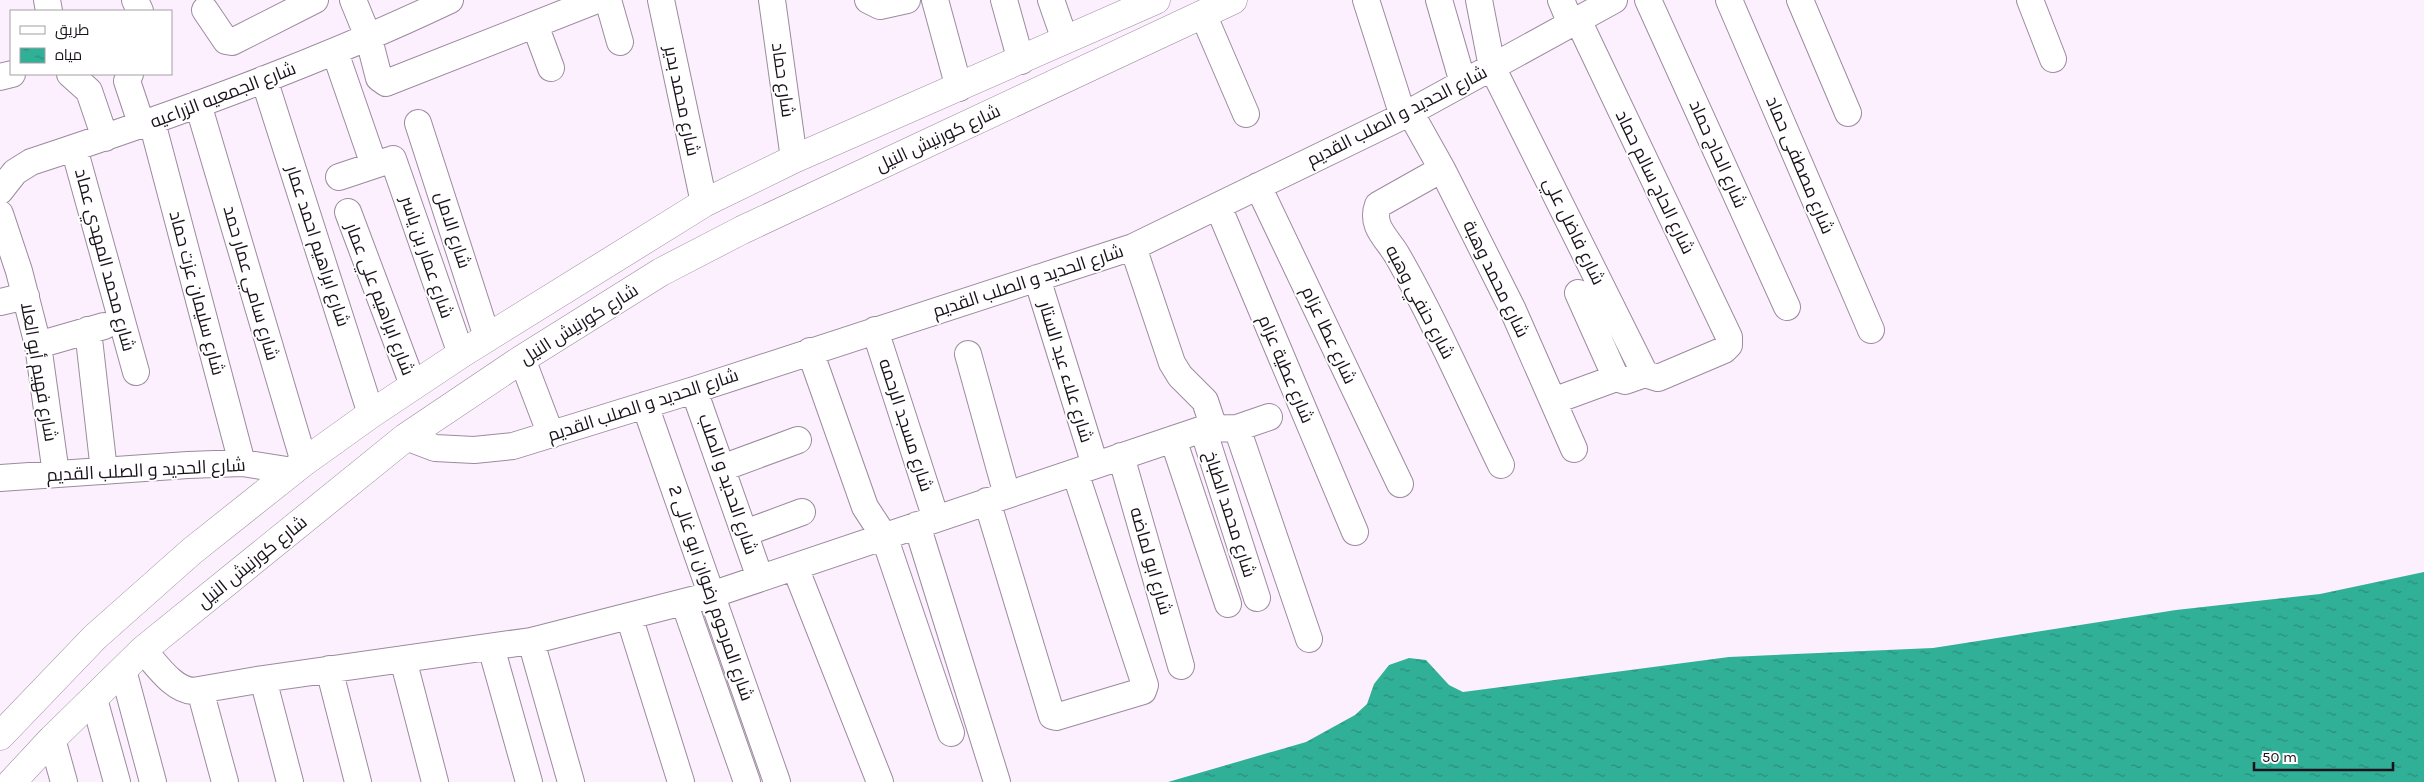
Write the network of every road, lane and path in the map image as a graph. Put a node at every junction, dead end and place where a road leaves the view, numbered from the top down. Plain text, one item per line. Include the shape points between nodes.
1 (315, 0) edge
2 (353, 0) edge
3 (450, 0) edge
4 (598, 0) edge
5 (608, 0) edge
6 (661, 0) edge
7 (772, 0) edge
8 (868, 0) edge
9 (906, 0) edge
10 (935, 0) edge
11 (1004, 0) edge
12 (1051, 0) edge
13 (1366, 0) edge
14 (1439, 0) edge
15 (1479, 0) edge
16 (1561, 0) edge
17 (1614, 0) edge
18 (1648, 0) edge
19 (1729, 0) edge
20 (1800, 0) edge
21 (2030, 0) edge
22 (1141, 3) edge
23 (1221, 5) edge
24 (205, 10) dead end
25 (1574, 22) junction
26 (535, 25) junction
27 (369, 39) junction
28 (1065, 40) junction
29 (620, 42) dead end
30 (335, 52) junction
31 (2053, 59) dead end
32 (1021, 61) junction
33 (1492, 67) junction
34 (550, 68) dead end
35 (71, 75) edge
36 (130, 75) edge
37 (20, 76) edge
38 (0, 77) edge
39 (264, 79) junction
40 (1464, 83) junction
41 (959, 88) junction
42 (198, 104) junction
43 (1848, 113) dead end
44 (1246, 114) dead end
45 (1406, 114) junction
46 (418, 123) dead end
47 (147, 124) junction
48 (105, 138) junction
49 (74, 148) junction
50 (426, 148) junction
51 (794, 159) junction
52 (383, 162) junction
53 (1442, 169) junction
54 (339, 177) dead end
55 (1258, 186) junction
56 (0, 191) edge
57 (704, 203) junction
58 (1218, 206) junction
59 (348, 212) dead end
60 (0, 214) edge
61 (1133, 247) junction
62 (1037, 278) junction
63 (1578, 293) dead end
64 (26, 296) junction
65 (0, 302) edge
66 (1787, 307) dead end
67 (122, 320) junction
68 (88, 330) junction
69 (875, 330) junction
70 (1871, 330) dead end
71 (488, 337) junction
72 (38, 345) junction
73 (810, 351) junction
74 (461, 354) junction
75 (968, 354) dead end
76 (522, 359) junction
77 (136, 372) dead end
78 (1644, 374) junction
79 (1616, 378) junction
80 (413, 385) junction
81 (694, 390) junction
82 (1553, 401) junction
83 (645, 405) junction
84 (371, 414) junction
85 (1268, 417) dead end
86 (1218, 428) junction
87 (551, 435) junction
88 (406, 437) junction
89 (1173, 439) junction
90 (798, 440) dead end
91 (1574, 450) dead end
92 (1121, 456) junction
93 (242, 463) junction
94 (1501, 464) dead end
95 (298, 466) junction
96 (722, 468) junction
97 (1085, 468) junction
98 (104, 471) junction
99 (56, 474) junction
100 (0, 478) edge
101 (1400, 484) dead end
102 (997, 498) junction
103 (802, 512) dead end
104 (927, 522) junction
105 (1355, 532) dead end
106 (745, 533) junction
107 (884, 536) junction
108 (794, 567) junction
109 (760, 578) junction
110 (711, 595) junction
111 (1257, 598) dead end
112 (684, 602) junction
113 (1228, 604) dead end
114 (630, 616) junction
115 (1309, 639) dead end
116 (531, 641) junction
117 (491, 647) junction
118 (143, 650) junction
119 (402, 659) junction
120 (1181, 666) dead end
121 (329, 669) junction
122 (123, 670) junction
123 (263, 679) junction
124 (200, 690) junction
125 (94, 699) junction
126 (951, 733) dead end
127 (0, 736) edge
128 (52, 739) junction
129 (22, 777) edge
130 (64, 782) edge
131 (117, 782) edge
132 (153, 782) edge
133 (225, 782) edge
134 (290, 782) edge
135 (358, 782) edge
136 (434, 782) edge
137 (529, 782) edge
138 (571, 782) edge
139 (681, 782) edge
140 (747, 782) edge
141 (777, 782) edge
142 (880, 782) edge
143 (997, 782) edge

1 - 24 street via 232,42 226,41
2 - 27 street
3 - 27 street, شارع الجمعيه الزراعيه
4 - 26 street
5 - 29 street
6 - 57 street, شارع محمد بدير
7 - 51 street, شارع حماد
8 - 9 street via 880,6
10 - 41 street
11 - 32 street
12 - 28 street
13 - 45 street, شارع محمد وهبة
14 - 40 street
15 - 33 street, شارع فاضل علي
16 - 25 street, شارع الحاج سالم حماد
17 - 25 street, شارع الحديد و الصلب القديم
18 - 66 street, شارع الحاج حماد
19 - 70 street, شارع مصطفى حماد
20 - 43 street
21 - 31 street
22 - 28 highway, شارع كورنيش النيل
23 - 44 street
23 - 76 highway, شارع كورنيش النيل via 742,230 661,272
25 - 33 street, شارع الحديد و الصلب القديم
25 - 78 street, شارع الحاج سالم حماد via 1726,330 1729,346 1724,350 1658,378
26 - 27 street via 386,84 379,78
26 - 34 street
27 - 30 street, شارع الجمعيه الزراعيه
28 - 32 highway, شارع كورنيش النيل
30 - 39 street, شارع الجمعيه الزراعيه
30 - 52 street, شارع عمار بن ياسر
32 - 41 highway, شارع كورنيش النيل
33 - 40 street, شارع الحديد و الصلب القديم
33 - 78 street, شارع فاضل علي
35 - 48 street via 89,91
36 - 47 street, شارع سليمان عزت حماد via 127,81
37 - 38 street
39 - 42 street, شارع الجمعيه الزراعيه
39 - 84 street, شارع ابراهيم احمد عمار
40 - 45 street, شارع الحديد و الصلب القديم
41 - 51 highway, شارع كورنيش النيل
42 - 47 street, شارع الجمعيه الزراعيه
42 - 95 street, شارع سامي عمار حمد
45 - 53 street, شارع محمد وهبة
45 - 55 street, شارع الحديد و الصلب القديم
46 - 50 street, شارع الامل
47 - 48 street, شارع الجمعيه الزراعيه
47 - 93 street, شارع سليمان عزت حماد
48 - 49 street, شارع الجمعيه الزراعيه
49 - 56 street, شارع الجمعيه الزراعيه via 31,162 15,172
49 - 67 street, شارع محمد المهدي عماد
50 - 52 street
50 - 71 street, شارع الامل
51 - 57 highway, شارع كورنيش النيل
52 - 54 street
52 - 74 street, شارع عمار بن ياسر
53 - 82 street, شارع محمد وهبة via 1512,308
53 - 94 street, شارع حنفي وهبه via 1378,205 1375,220 1415,286
55 - 58 street, شارع الحديد و الصلب القديم
55 - 101 street, شارع عطا عزام
57 - 71 highway, شارع كورنيش النيل
58 - 61 street, شارع الحديد و الصلب القديم
58 - 105 street, شارع عطية عزام
59 - 80 street, شارع ابراهيم علي عمار
60 - 64 street, شارع فهيم أبو العلا
61 - 62 street, شارع الحديد و الصلب القديم
61 - 86 street via 1172,363 1180,376 1206,401
62 - 69 street, شارع الحديد و الصلب القديم
62 - 97 street, شارع علاء عبد الستار
63 - 79 street
64 - 65 street
64 - 72 street, شارع فهيم أبو العلا
67 - 68 street
67 - 77 street, شارع محمد المهدي عماد
68 - 72 street
68 - 98 street
69 - 73 street, شارع الحديد و الصلب القديم
69 - 104 street, شارع مسجد الرحمه
71 - 74 highway, شارع كورنيش النيل
72 - 99 street, شارع فهيم أبو العلا
73 - 81 street, شارع الحديد و الصلب القديم
73 - 107 street via 866,507
74 - 80 highway, شارع كورنيش النيل
75 - 102 street
76 - 87 street
76 - 88 highway, شارع كورنيش النيل
78 - 79 street via 1625,382
79 - 82 street
80 - 84 highway, شارع كورنيش النيل
81 - 83 street, شارع الحديد و الصلب القديم
81 - 96 street, شارع الحديد و الصلب
82 - 91 street, شارع محمد وهبة
83 - 87 street, شارع الحديد و الصلب القديم
83 - 110 street, شارع المرحوم رضوان ابو غالى 2
84 - 95 highway, شارع كورنيش النيل
85 - 86 street
86 - 89 street
86 - 111 street, شارع محمد الطباخ
86 - 115 street
87 - 88 street, شارع الحديد و الصلب القديم via 513,446 474,450 434,448
88 - 118 highway, شارع كورنيش النيل
89 - 92 street
89 - 113 street
90 - 96 street
92 - 97 street
92 - 120 street, شارع ابو لماضه
93 - 95 street, شارع الحديد و الصلب القديم
93 - 98 street, شارع الحديد و الصلب القديم
95 - 127 highway, شارع كورنيش النيل via 192,551 95,637
96 - 106 street, شارع الحديد و الصلب
97 - 102 street
97 - 102 street, شارع علاء عبد الستار via 1145,685 1143,691 1052,716
98 - 99 street, شارع الحديد و الصلب القديم
99 - 100 street, شارع الحديد و الصلب القديم
102 - 104 street
103 - 106 street
104 - 107 street
104 - 143 street, شارع مسجد الرحمه
106 - 109 street, شارع الحديد و الصلب
107 - 108 street
107 - 126 street
108 - 109 street
108 - 142 street
109 - 110 street
110 - 112 street
110 - 141 street, شارع المرحوم رضوان ابو غالى 2
112 - 114 street
112 - 140 street
114 - 116 street
114 - 139 street
116 - 117 street
116 - 138 street
117 - 119 street
117 - 137 street
118 - 122 highway, شارع كورنيش النيل
118 - 124 street via 180,688
119 - 121 street
119 - 136 street
121 - 123 street
121 - 135 street
122 - 125 highway, شارع كورنيش النيل
122 - 132 street
123 - 124 street
123 - 134 street
124 - 133 street
125 - 128 highway, شارع كورنيش النيل
125 - 131 street
128 - 129 highway, شارع كورنيش النيل
128 - 130 street

